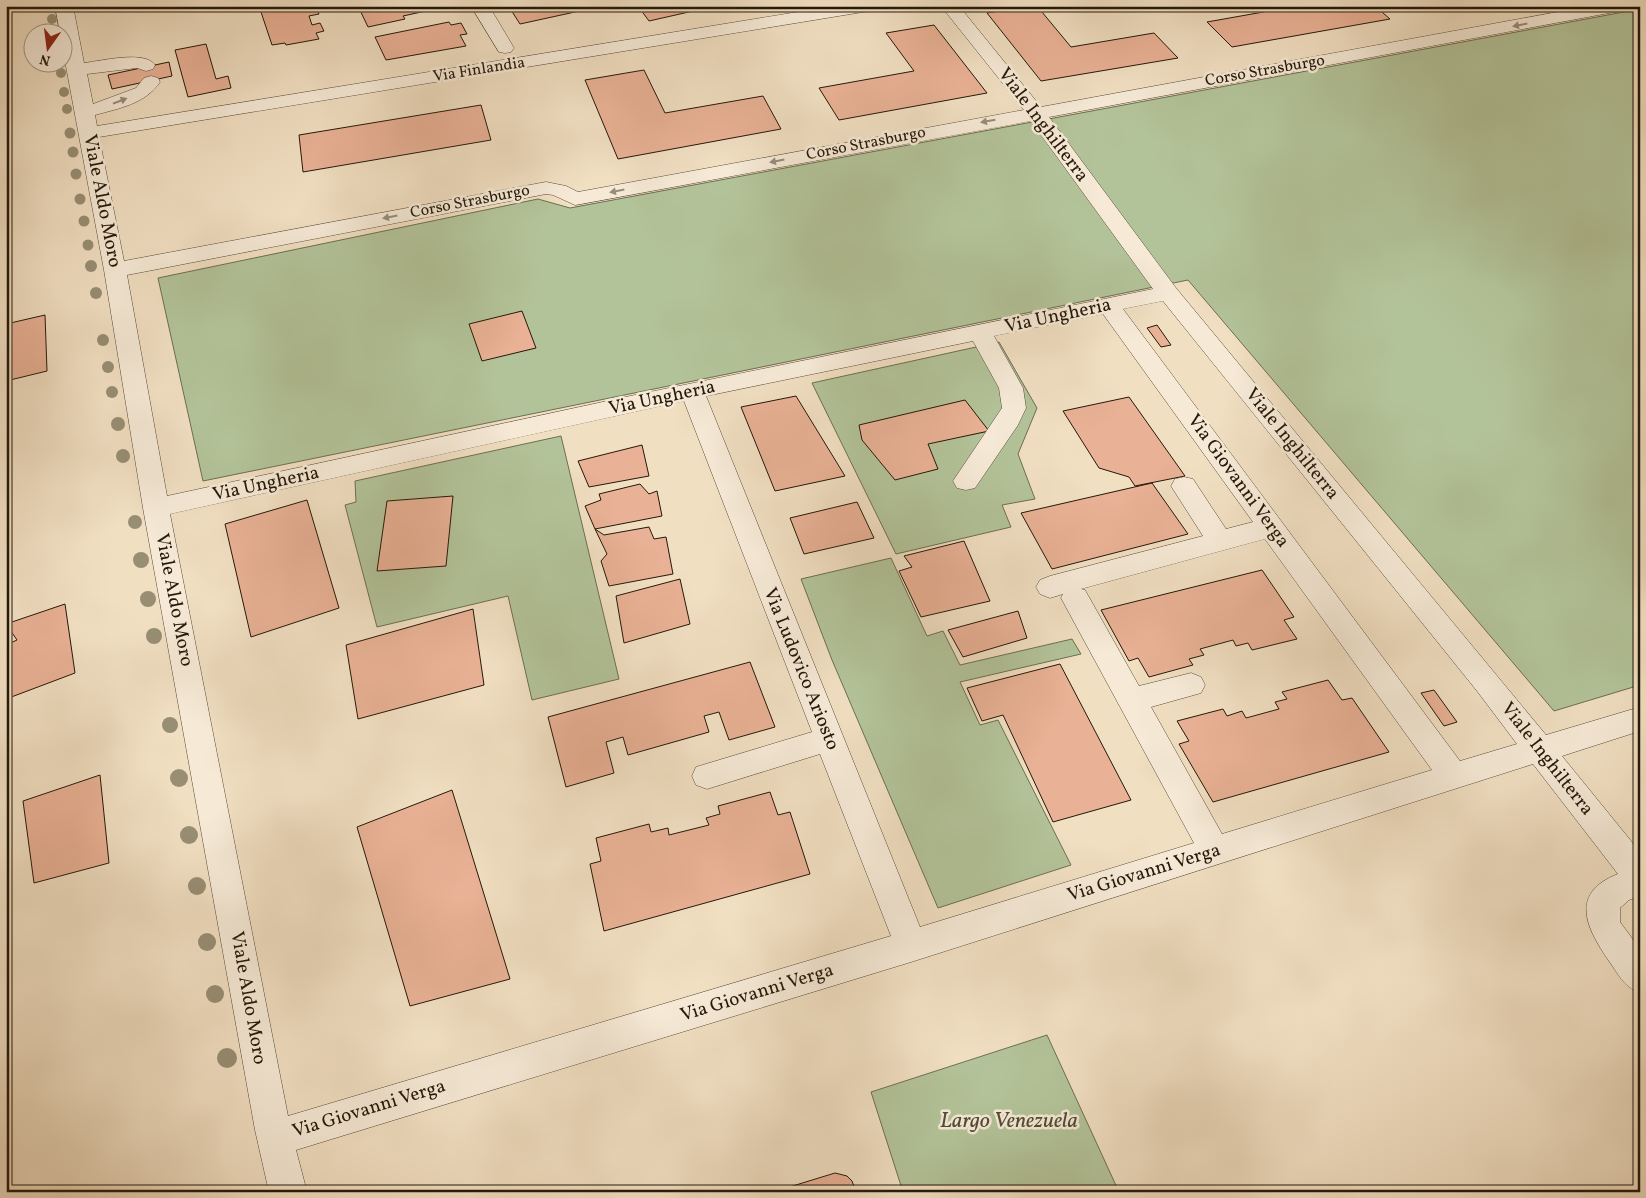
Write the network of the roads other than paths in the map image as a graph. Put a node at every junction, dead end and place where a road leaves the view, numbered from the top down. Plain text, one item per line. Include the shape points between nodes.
1 (64, 6) edge
2 (480, 6) edge
3 (869, 6) edge
4 (950, 6) edge
5 (1620, 6) edge
6 (505, 48) dead end
7 (77, 70) junction
8 (85, 112) junction
9 (1036, 113) junction
10 (89, 133) junction
11 (115, 270) junction
12 (1168, 293) junction
13 (1108, 305) junction
14 (980, 333) junction
15 (692, 391) junction
16 (966, 481) dead end
17 (1184, 486) dead end
18 (156, 508) junction
19 (1272, 527) junction
20 (1220, 541) junction
21 (1191, 685) dead end
22 (1130, 700) junction
23 (1640, 719) edge
24 (829, 739) junction
25 (1540, 751) junction
26 (707, 776) dead end
27 (1454, 776) junction
28 (1215, 851) junction
29 (1640, 877) edge
30 (1640, 881) edge
31 (911, 946) junction
32 (1640, 977) edge
33 (274, 1138) junction
34 (288, 1192) edge

1 - 7 street, Viale Aldo Moro
2 - 6 street
3 - 10 street, Via Finlandia
4 - 9 street, Viale Inghilterra
5 -> 9 street, Corso Strasburgo
7 - 8 street, Viale Aldo Moro
8 -> 7 street via 143,92 149,74 140,62
8 - 10 street, Viale Aldo Moro
9 -> 11 street, Corso Strasburgo via 575,198 560,190 546,188
9 - 12 street, Viale Inghilterra
10 - 11 street, Viale Aldo Moro
11 - 18 street, Viale Aldo Moro
12 - 13 street, Via Ungheria
12 - 25 street, Viale Inghilterra
13 - 14 street, Via Ungheria
13 - 19 street, Via Giovanni Verga
14 - 15 street, Via Ungheria
14 - 16 street via 1011,388 1014,408
15 - 18 street, Via Ungheria
15 - 24 street, Via Ludovico Ariosto
17 - 20 street
18 - 33 street, Viale Aldo Moro
19 - 20 street
19 - 27 street, Via Giovanni Verga
20 - 22 street via 1062,593
21 - 22 street
22 - 28 street
23 - 25 street
24 - 26 street
24 - 31 street, Via Ludovico Ariosto
25 - 27 street
25 - 29 street, Viale Inghilterra
27 - 28 street, Via Giovanni Verga
28 - 31 street, Via Giovanni Verga
30 - 32 street via 1618,890 1604,901 1603,918 1605,928
31 - 33 street, Via Giovanni Verga
33 - 34 street, Viale Aldo Moro

